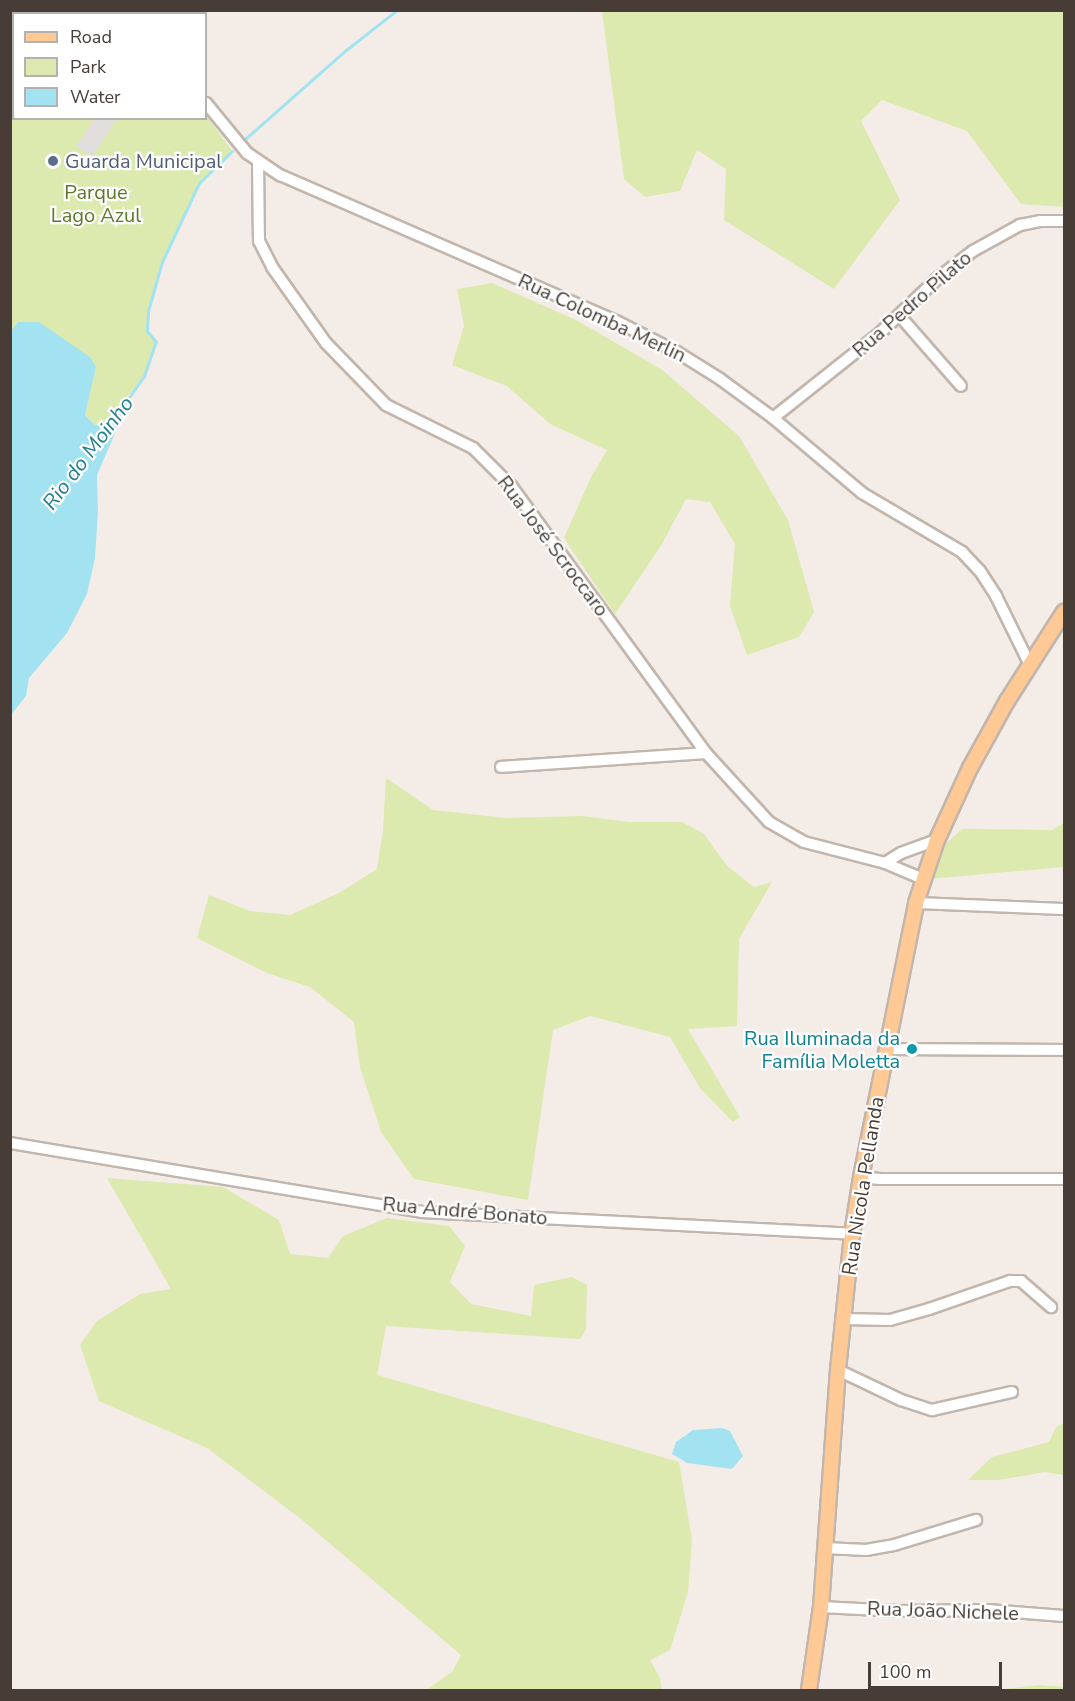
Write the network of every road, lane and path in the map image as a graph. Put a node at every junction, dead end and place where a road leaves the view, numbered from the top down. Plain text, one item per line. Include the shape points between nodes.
1 (207, 104) edge
2 (258, 162) junction
3 (1065, 221) edge
4 (899, 315) junction
5 (961, 386) dead end
6 (773, 418) junction
7 (1065, 612) edge
8 (1030, 665) junction
9 (706, 753) junction
10 (501, 767) dead end
11 (938, 840) junction
12 (885, 863) junction
13 (923, 879) junction
14 (916, 903) junction
15 (1065, 909) edge
16 (886, 1049) junction
17 (1065, 1050) edge
18 (10, 1143) edge
19 (861, 1177) junction
20 (1065, 1179) edge
21 (852, 1234) junction
22 (1050, 1307) dead end
23 (843, 1319) junction
24 (838, 1370) junction
25 (1012, 1392) dead end
26 (976, 1520) dead end
27 (825, 1548) junction
28 (821, 1607) junction
29 (1065, 1616) edge
30 (809, 1690) edge

1 - 2 street, Rua Colomba Merlin
2 - 6 street, Rua Colomba Merlin via 291,181 636,330 699,365
2 - 9 street, Rua José Scroccaro via 259,241 272,267 326,343 386,405 473,448 512,487
3 - 4 street, Rua Pedro Pilato via 1029,222 993,238 949,268
4 - 5 street
4 - 6 street, Rua Pedro Pilato
6 - 8 street, Rua Colomba Merlin via 862,493 967,556 996,596
7 - 8 main road, Rua Nicola Pellanda
8 - 11 main road, Rua Nicola Pellanda via 970,768
9 - 10 street
9 - 12 street, Rua José Scroccaro via 769,822 804,842
11 - 12 street
11 - 13 main road, Rua Nicola Pellanda
12 - 13 street, Rua José Scroccaro
13 - 14 main road, Rua Nicola Pellanda
14 - 15 street
14 - 16 main road, Rua Nicola Pellanda
16 - 17 street
16 - 19 main road, Rua Nicola Pellanda
18 - 21 street, Rua André Bonato via 422,1212
19 - 20 street
19 - 21 main road, Rua Nicola Pellanda
21 - 23 main road, Rua Nicola Pellanda
22 - 23 street via 1022,1281 1010,1281 890,1320
23 - 24 main road, Rua Nicola Pellanda
24 - 25 street via 900,1400 932,1410
24 - 27 main road, Rua Nicola Pellanda
26 - 27 street via 894,1545 866,1550
27 - 28 main road, Rua Nicola Pellanda
28 - 29 street, Rua João Nichele via 988,1610
28 - 30 main road, Rua Nicola Pellanda

